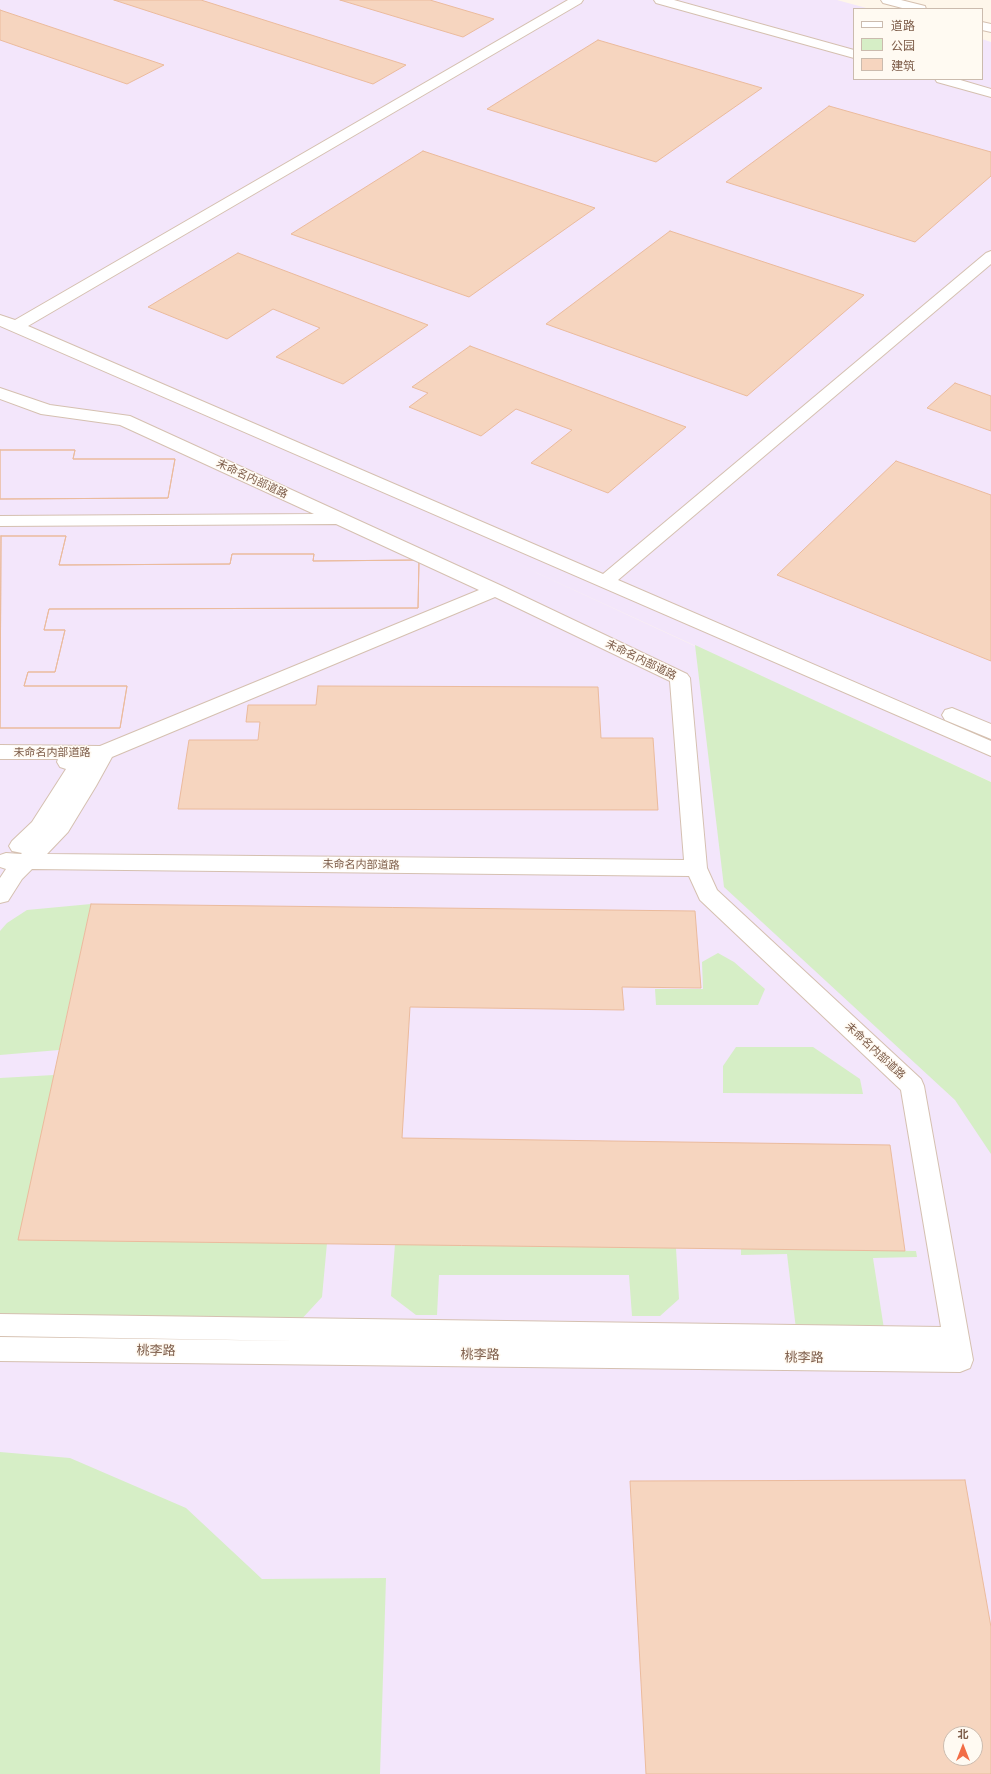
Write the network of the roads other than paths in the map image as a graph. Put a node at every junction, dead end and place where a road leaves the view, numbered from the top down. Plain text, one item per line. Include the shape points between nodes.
1 (577, 0) edge
2 (660, 0) edge
3 (887, 0) edge
4 (916, 8) edge
5 (853, 54) edge
6 (946, 80) edge
7 (991, 93) edge
8 (991, 256) edge
9 (0, 306) edge
10 (15, 322) edge
11 (0, 393) edge
12 (318, 509) junction
13 (0, 510) edge
14 (340, 519) junction
15 (0, 521) edge
16 (612, 577) junction
17 (496, 590) junction
18 (991, 732) edge
19 (991, 749) edge
20 (0, 752) edge
21 (104, 753) junction
22 (0, 762) edge
23 (81, 762) junction
24 (11, 863) edge
25 (696, 868) junction
26 (0, 895) edge
27 (0, 1325) edge
28 (0, 1349) edge
29 (958, 1350) junction

1 - 10 street
2 - 5 street
3 - 4 street
6 - 7 street
8 - 16 street
9 - 10 street
10 - 16 street
11 - 12 street, 未命名内部道路 via 48,410 124,420
12 - 13 street
12 - 14 street, 未命名内部道路
14 - 15 street
14 - 17 street, 未命名内部道路
16 - 18 street
16 - 19 street
17 - 21 street, 未命名内部道路
17 - 25 street, 未命名内部道路 via 680,678
20 - 21 street, 未命名内部道路
21 - 23 street, 未命名内部道路
21 - 24 street, 未命名内部道路 via 60,827
22 - 23 street, 未命名内部道路
23 - 24 street, 未命名内部道路 via 40,827
24 - 25 street, 未命名内部道路
24 - 26 street, 未命名内部道路 via 14,874
25 - 29 street, 未命名内部道路 via 708,894 912,1086
27 - 29 street, 桃李路
28 - 29 street, 桃李路

